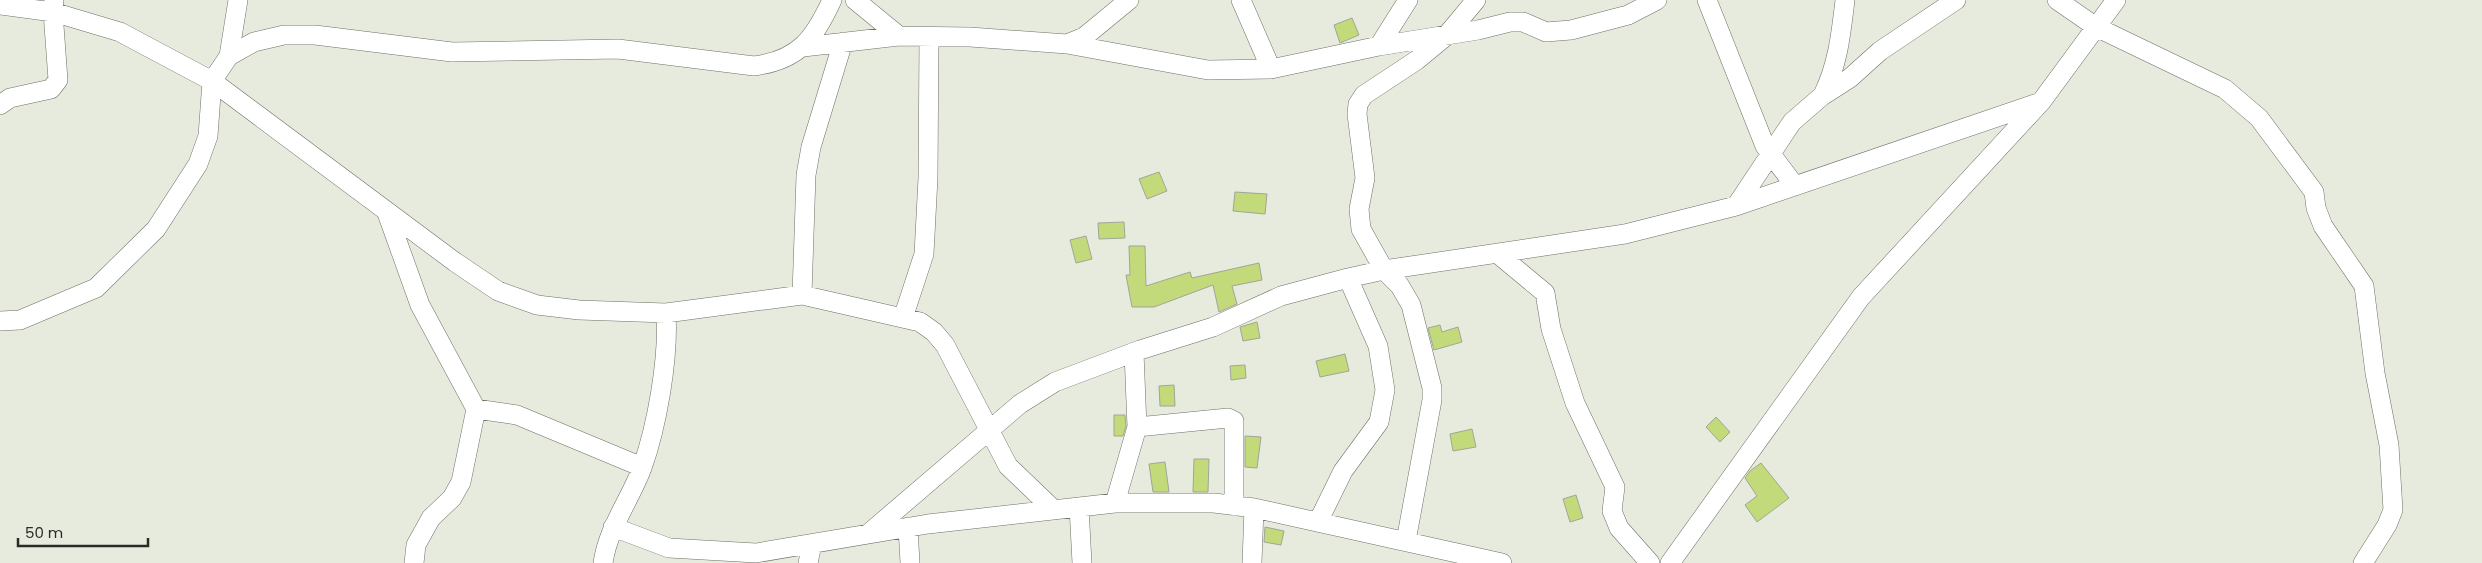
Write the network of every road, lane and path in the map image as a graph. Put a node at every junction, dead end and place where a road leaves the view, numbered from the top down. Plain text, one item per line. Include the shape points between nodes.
1 (238, 0) edge
2 (832, 0) edge
3 (855, 0) edge
4 (1129, 0) edge
5 (1241, 0) edge
6 (1408, 0) edge
7 (1476, 0) edge
8 (1657, 0) edge
9 (1707, 0) edge
10 (1845, 0) edge
11 (1956, 0) edge
12 (2057, 0) edge
13 (2116, 0) edge
14 (26, 4) edge
15 (0, 5) edge
16 (54, 6) edge
17 (2096, 27) junction
18 (899, 36) junction
19 (929, 36) junction
20 (1446, 36) junction
21 (843, 42) junction
22 (1067, 44) junction
23 (1379, 46) junction
24 (803, 47) junction
25 (229, 56) junction
26 (1271, 69) junction
27 (212, 81) junction
28 (1822, 96) junction
29 (2041, 102) junction
30 (0, 104) edge
31 (1770, 154) junction
32 (1796, 186) junction
33 (1736, 206) junction
34 (387, 213) junction
35 (1498, 254) junction
36 (1384, 270) junction
37 (1348, 278) junction
38 (802, 295) junction
39 (666, 313) junction
40 (903, 318) junction
41 (0, 321) edge
42 (1134, 352) junction
43 (476, 409) junction
44 (1138, 427) junction
45 (989, 430) junction
46 (642, 467) junction
47 (1115, 503) junction
48 (1234, 506) junction
49 (1079, 507) junction
50 (1254, 508) junction
51 (1054, 510) junction
52 (1318, 522) junction
53 (613, 527) junction
54 (908, 527) junction
55 (868, 534) junction
56 (1406, 541) junction
57 (812, 544) junction
58 (1254, 561) edge
59 (414, 563) edge
60 (603, 563) edge
61 (808, 563) edge
62 (910, 563) edge
63 (1082, 563) edge
64 (1502, 563) edge
65 (1650, 563) edge
66 (1670, 563) edge
67 (2363, 563) edge

1 - 25 street
2 - 24 street via 818,29
3 - 18 street
4 - 22 street via 1084,36
5 - 26 street
6 - 23 street
7 - 20 street
8 - 20 street via 1628,15 1572,30 1546,32 1518,22
9 - 31 street
10 - 28 street via 1839,51
11 - 28 street via 1880,51 1850,78
12 - 17 street
13 - 17 street
14 - 15 street
14 - 16 street
16 - 27 street via 120,32
16 - 30 street via 56,86 10,98
17 - 29 street
17 - 67 street via 2225,89 2259,118 2314,192 2323,226 2364,286 2375,373 2389,445 2393,510
18 - 19 street
18 - 21 street
19 - 22 street
19 - 40 street via 924,254
20 - 23 street
20 - 36 street via 1417,60 1364,95 1358,104 1366,178 1360,209 1362,229
21 - 24 street
21 - 38 street via 811,147 806,175
22 - 26 street via 1208,70
23 - 26 street
24 - 25 street via 780,61 754,66 618,49 452,52 315,35 284,35 254,42
25 - 27 street
27 - 34 street
27 - 41 street via 208,136 198,164 156,229 96,288 20,320
28 - 31 street via 1792,122
29 - 32 street
29 - 66 street via 1861,297
31 - 32 street
31 - 33 street
32 - 33 street
33 - 35 street via 1625,234
34 - 39 street via 498,291 554,307
34 - 43 street via 420,304
35 - 36 street
35 - 65 street via 1545,293 1551,329 1575,403 1614,488 1612,511 1619,528
36 - 37 street
36 - 56 street via 1400,286 1411,305 1432,388
37 - 42 street via 1281,296 1212,327
37 - 52 street via 1378,346 1385,390 1379,422 1343,471
38 - 39 street
38 - 40 street
39 - 46 street via 668,336 660,395
40 - 45 street via 920,322 945,345
42 - 44 street
42 - 45 street via 1055,382 1020,404
43 - 46 street via 517,415
43 - 59 street via 461,482 452,498 431,518 416,546
44 - 47 street
44 - 48 street via 1228,418 1234,421
45 - 51 street via 1008,466
45 - 55 street
46 - 53 street
47 - 48 street
47 - 49 street
48 - 50 street
49 - 51 street
49 - 63 street
50 - 52 street
50 - 58 street
51 - 54 street
52 - 56 street
53 - 57 street via 669,548 756,553
53 - 60 street
54 - 55 street
54 - 62 street
55 - 57 street
56 - 64 street
57 - 61 street

